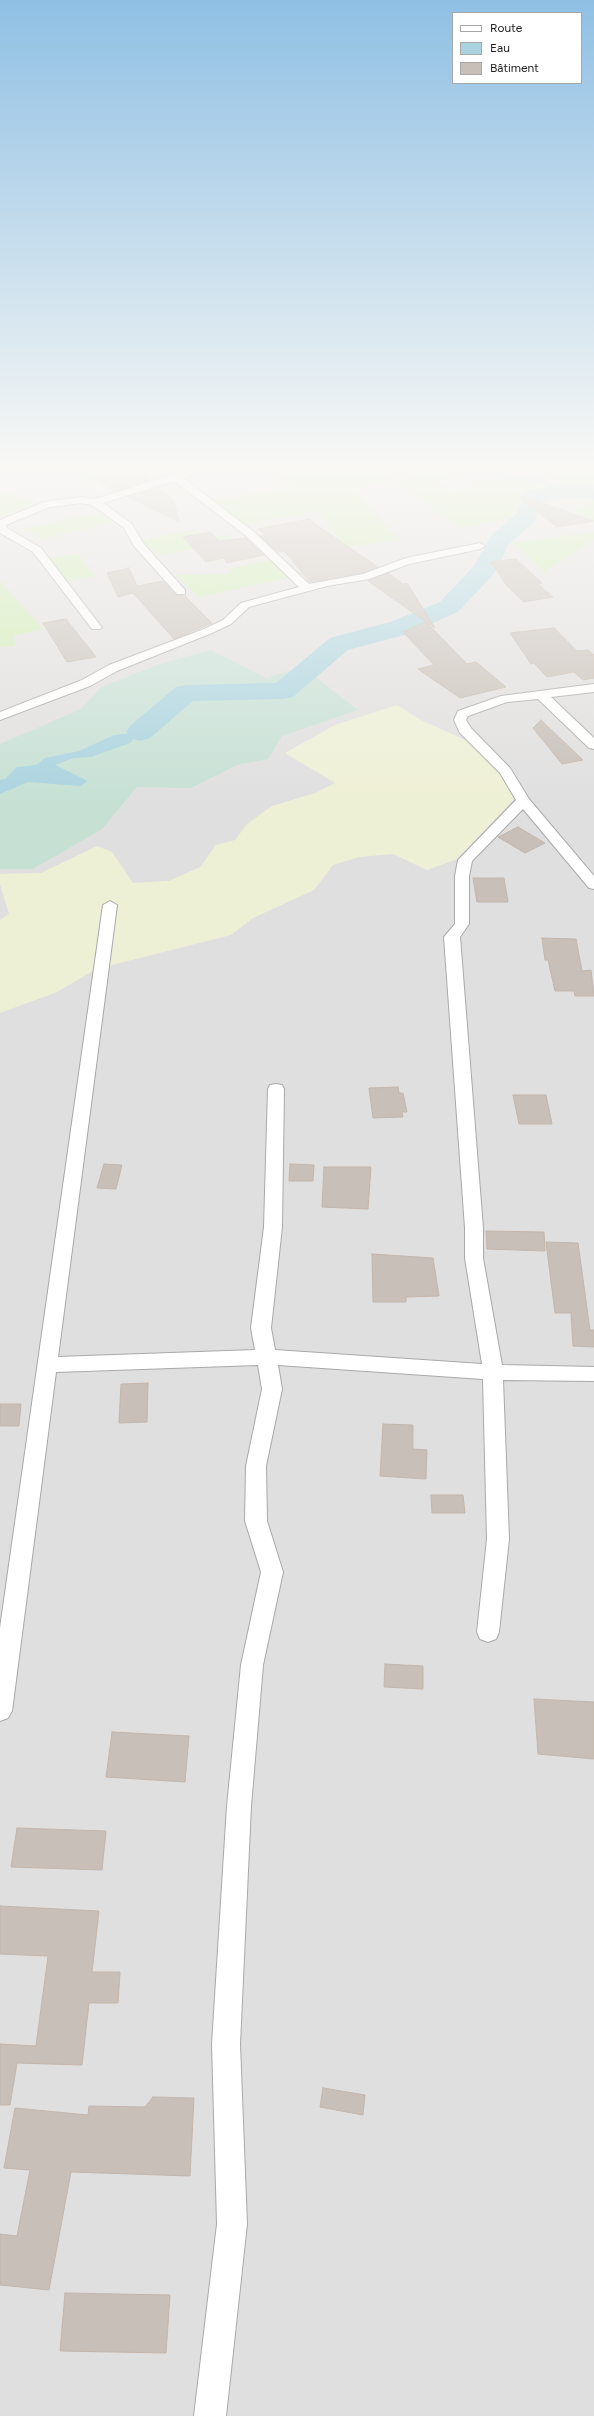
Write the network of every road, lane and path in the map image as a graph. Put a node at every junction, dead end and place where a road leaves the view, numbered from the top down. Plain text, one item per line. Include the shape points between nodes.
1 (59, 579) edge
2 (169, 579) edge
3 (297, 579) edge
4 (356, 579) edge
5 (307, 588) junction
6 (181, 592) dead end
7 (96, 628) dead end
8 (594, 688) edge
9 (540, 694) junction
10 (0, 716) edge
11 (594, 745) edge
12 (523, 801) junction
13 (594, 885) edge
14 (110, 906) dead end
15 (276, 1089) dead end
16 (266, 1357) junction
17 (47, 1366) junction
18 (493, 1372) junction
19 (594, 1374) edge
20 (488, 1632) dead end
21 (0, 1711) edge
22 (210, 2416) edge

1 - 7 street
2 - 6 street
3 - 5 street
4 - 5 street
5 - 10 street via 245,605 227,622 208,631
8 - 9 street
9 - 11 street
9 - 12 street via 505,699 486,705 462,714 460,720 465,730 505,771
12 - 13 street
12 - 18 street via 465,860 462,876 462,924 452,937 474,1228 474,1258
14 - 17 street
15 - 16 street via 273,1227 261,1328
16 - 17 street
16 - 18 street
16 - 22 street via 272,1389 256,1466 256,1521 272,1572 252,1665 239,1806 226,2044 232,2224
17 - 21 street
18 - 19 street
18 - 20 street via 498,1538

